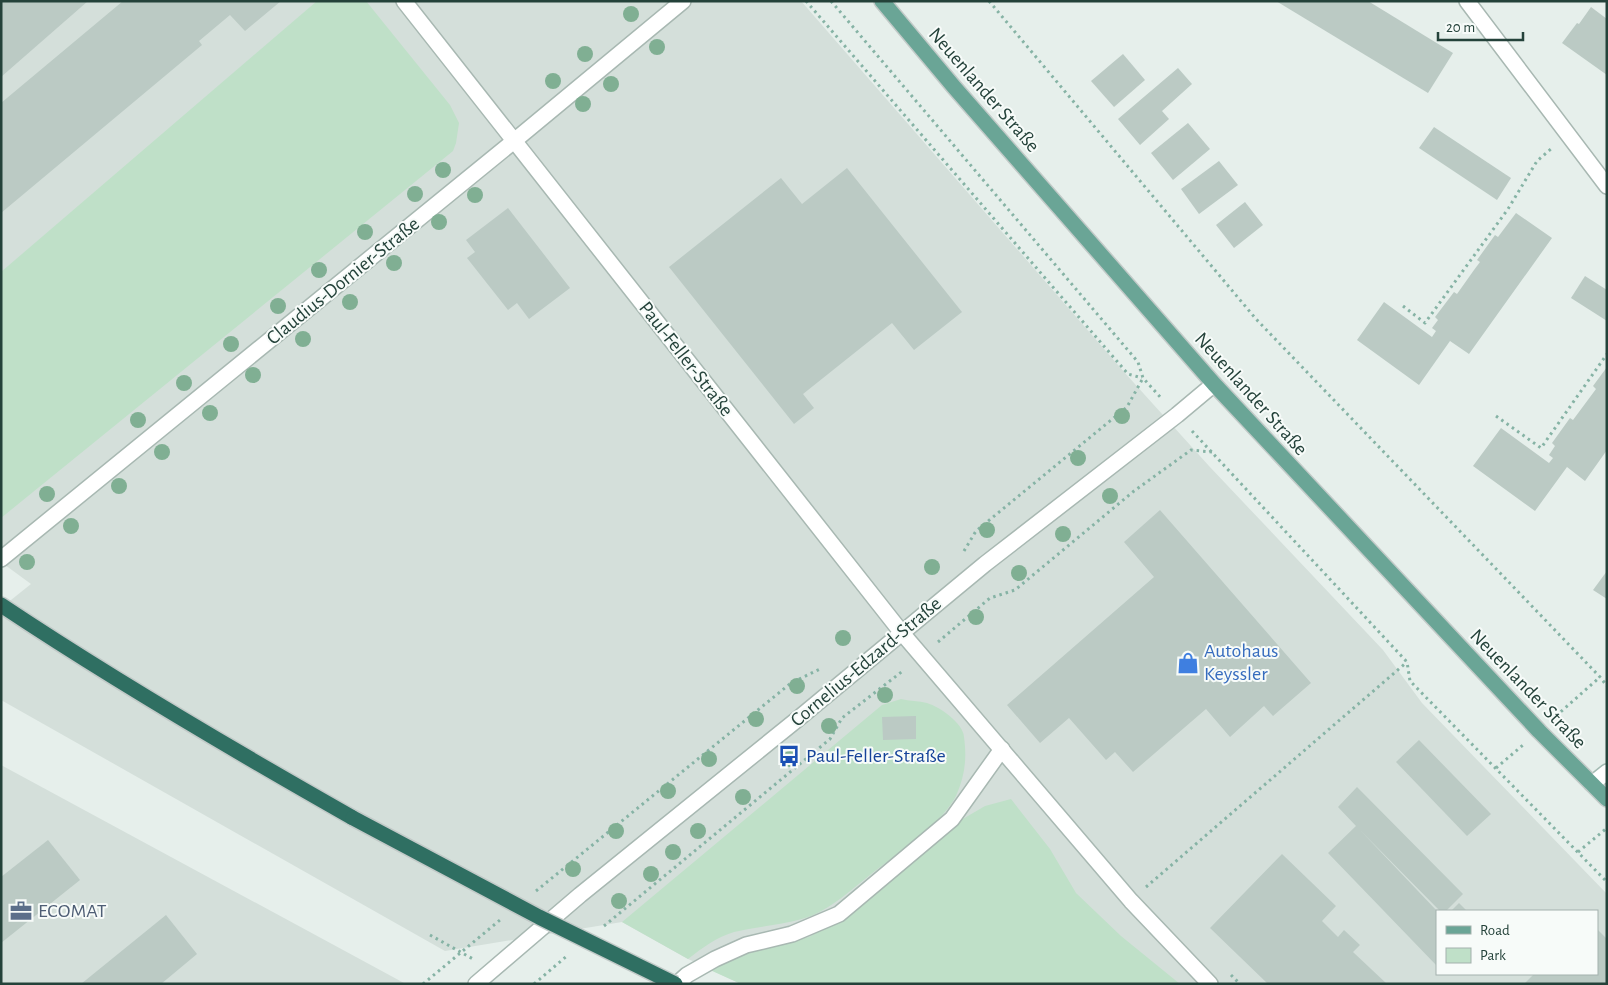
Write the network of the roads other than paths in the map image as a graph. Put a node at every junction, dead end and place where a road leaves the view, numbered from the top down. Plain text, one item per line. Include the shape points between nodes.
1 (404, 1) edge
2 (682, 1) edge
3 (882, 1) edge
4 (1467, 1) edge
5 (514, 141) junction
6 (1607, 186) edge
7 (1214, 384) junction
8 (1, 559) edge
9 (1, 604) edge
10 (902, 633) junction
11 (1002, 749) junction
12 (1607, 772) edge
13 (1592, 784) junction
14 (1607, 799) edge
15 (476, 984) edge
16 (676, 984) edge
17 (1210, 984) edge

1 - 5 street, Paul-Feller-Straße
2 - 5 street, Claudius-Dornier-Straße
3 - 7 main road, Neuenlander Straße
4 - 6 street
5 - 8 street, Claudius-Dornier-Straße
5 - 10 street, Paul-Feller-Straße
7 - 10 street, Cornelius-Edzard-Straße
7 - 13 main road, Neuenlander Straße
9 - 16 highway, bridge via 131,688 352,818 531,913
10 - 11 street, Paul-Feller-Straße
10 - 15 street, Cornelius-Edzard-Straße via 580,895
11 - 16 street via 952,819 839,914 792,934 746,945 715,959
11 - 17 street, Paul-Feller-Straße via 1131,901
12 - 13 street
13 - 14 main road, Neuenlander Straße

